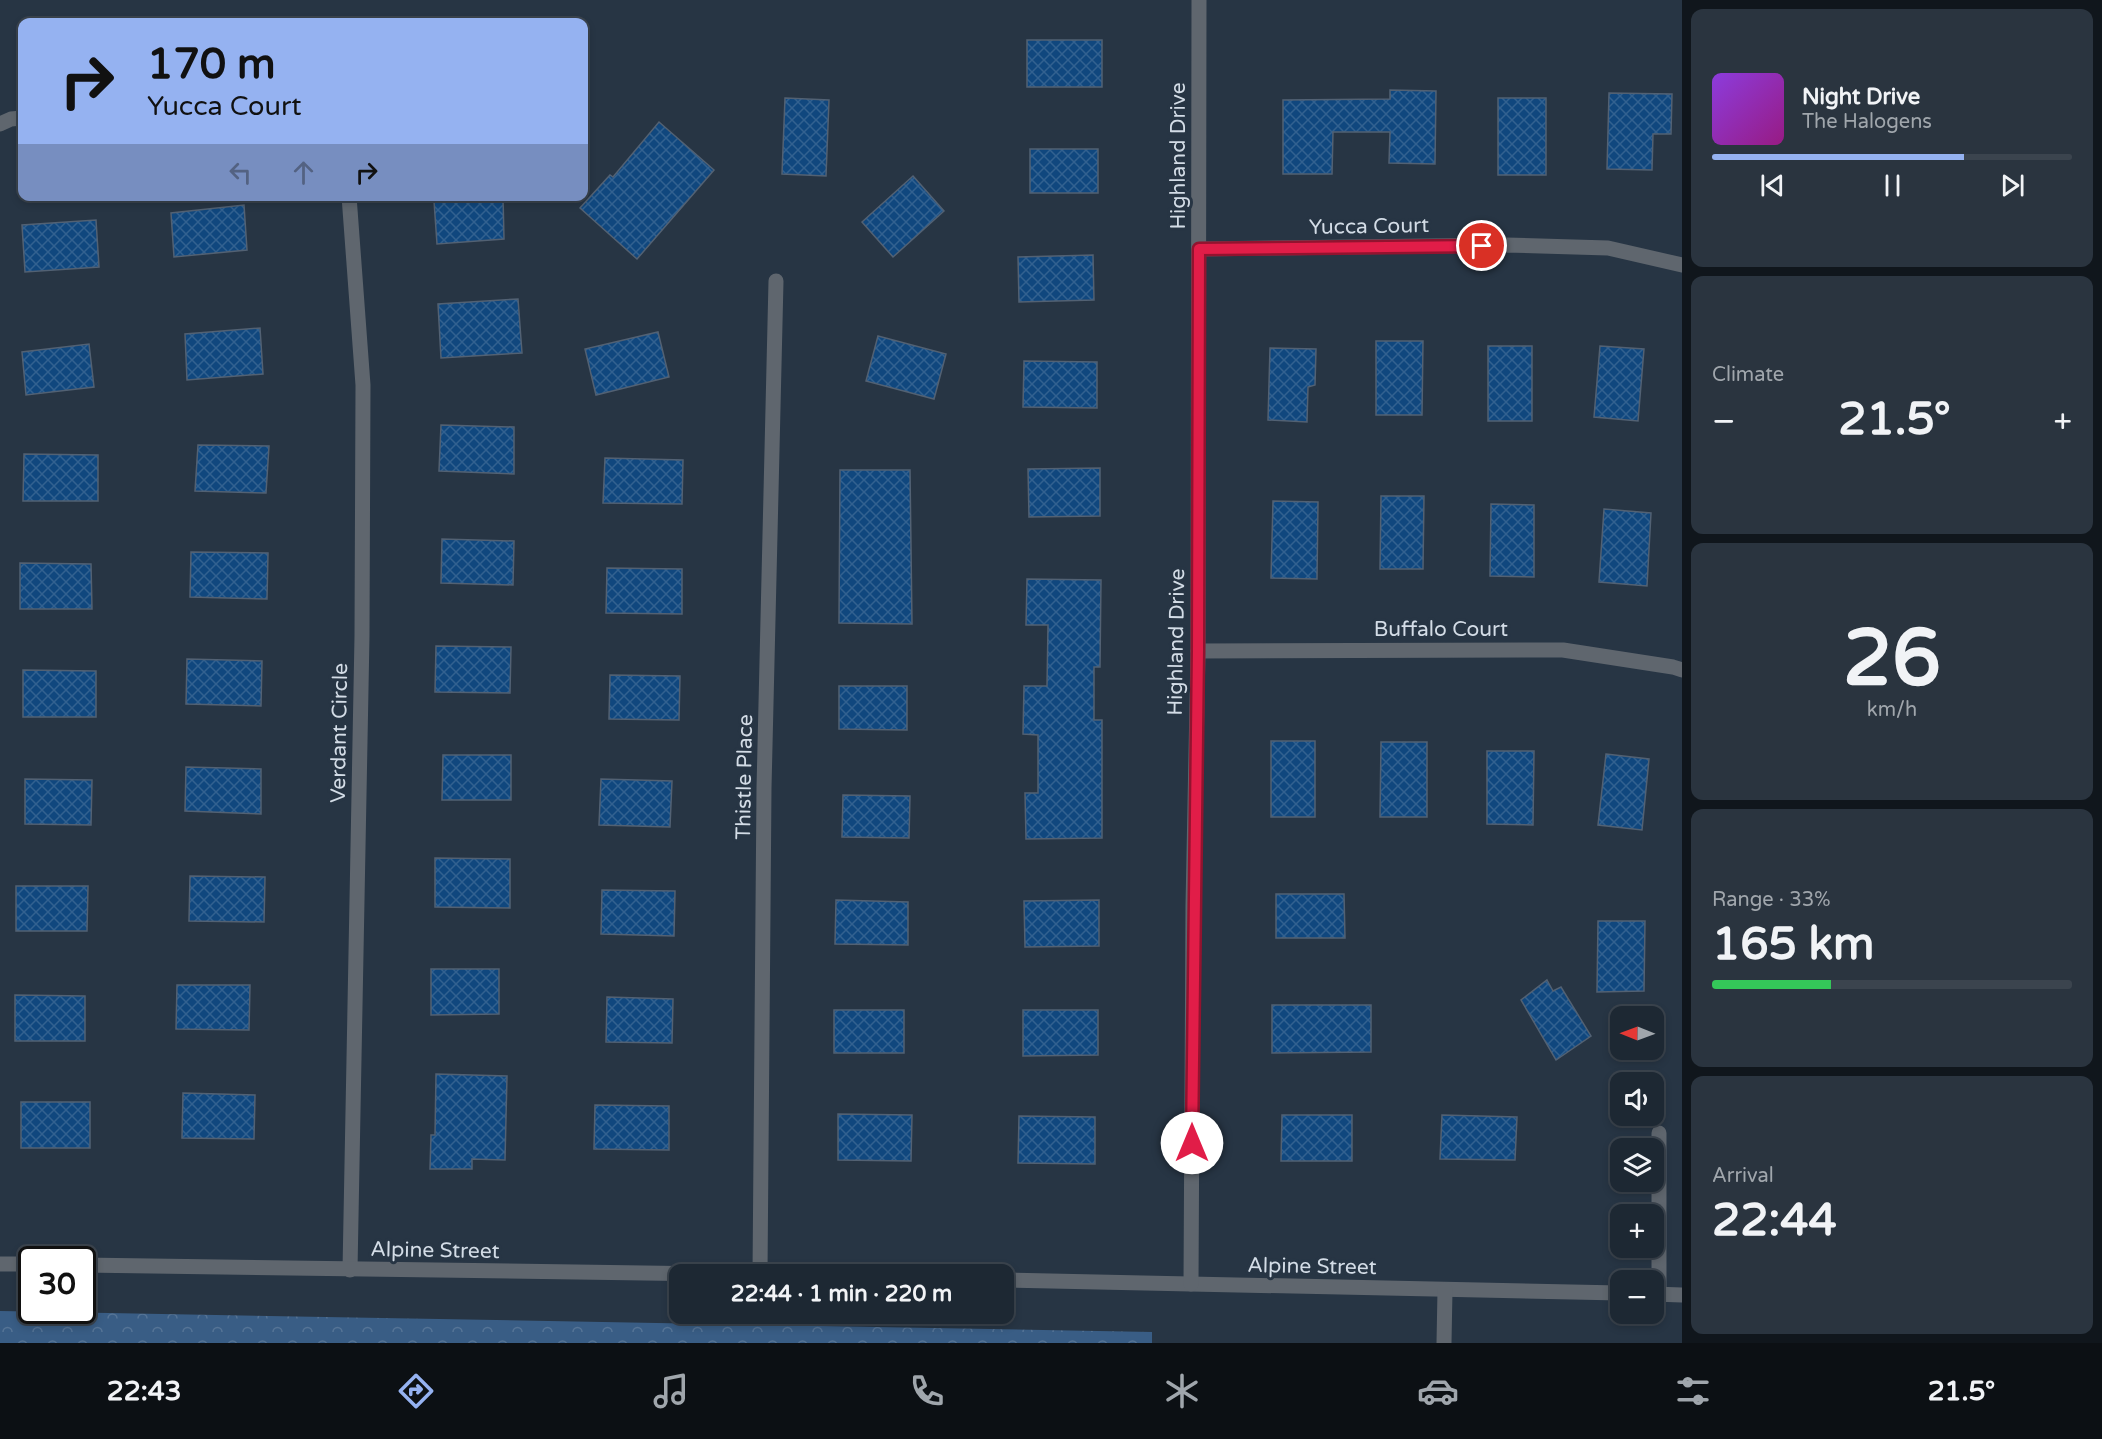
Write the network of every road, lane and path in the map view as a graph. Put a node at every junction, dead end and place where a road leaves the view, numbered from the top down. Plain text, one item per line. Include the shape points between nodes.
1 (1199, 0) edge
2 (18, 118) edge
3 (0, 124) edge
4 (349, 201) edge
5 (1199, 249) junction
6 (1682, 265) edge
7 (776, 281) dead end
8 (1198, 651) junction
9 (1682, 670) edge
10 (1659, 1132) dead end
11 (0, 1264) edge
12 (18, 1264) edge
13 (760, 1264) edge
14 (96, 1265) edge
15 (351, 1270) junction
16 (1656, 1270) edge
17 (669, 1273) edge
18 (1014, 1280) edge
19 (1191, 1284) junction
20 (1445, 1290) junction
21 (1610, 1293) edge
22 (1664, 1294) edge
23 (1682, 1295) edge
24 (1444, 1343) edge

1 - 5 street, Highland Drive
2 - 3 street
4 - 15 street, Verdant Circle via 363,385
5 - 6 street, Yucca Court via 1506,245 1608,248
5 - 8 street, Highland Drive
7 - 13 street, Thistle Place via 764,788
8 - 9 street, Buffalo Court via 1563,650
8 - 19 street, Highland Drive
10 - 16 street
11 - 12 street
14 - 15 street, Alpine Street
15 - 17 street, Alpine Street
18 - 19 street, Alpine Street
19 - 20 street, Alpine Street
20 - 21 street, Alpine Street
20 - 24 street
22 - 23 street

